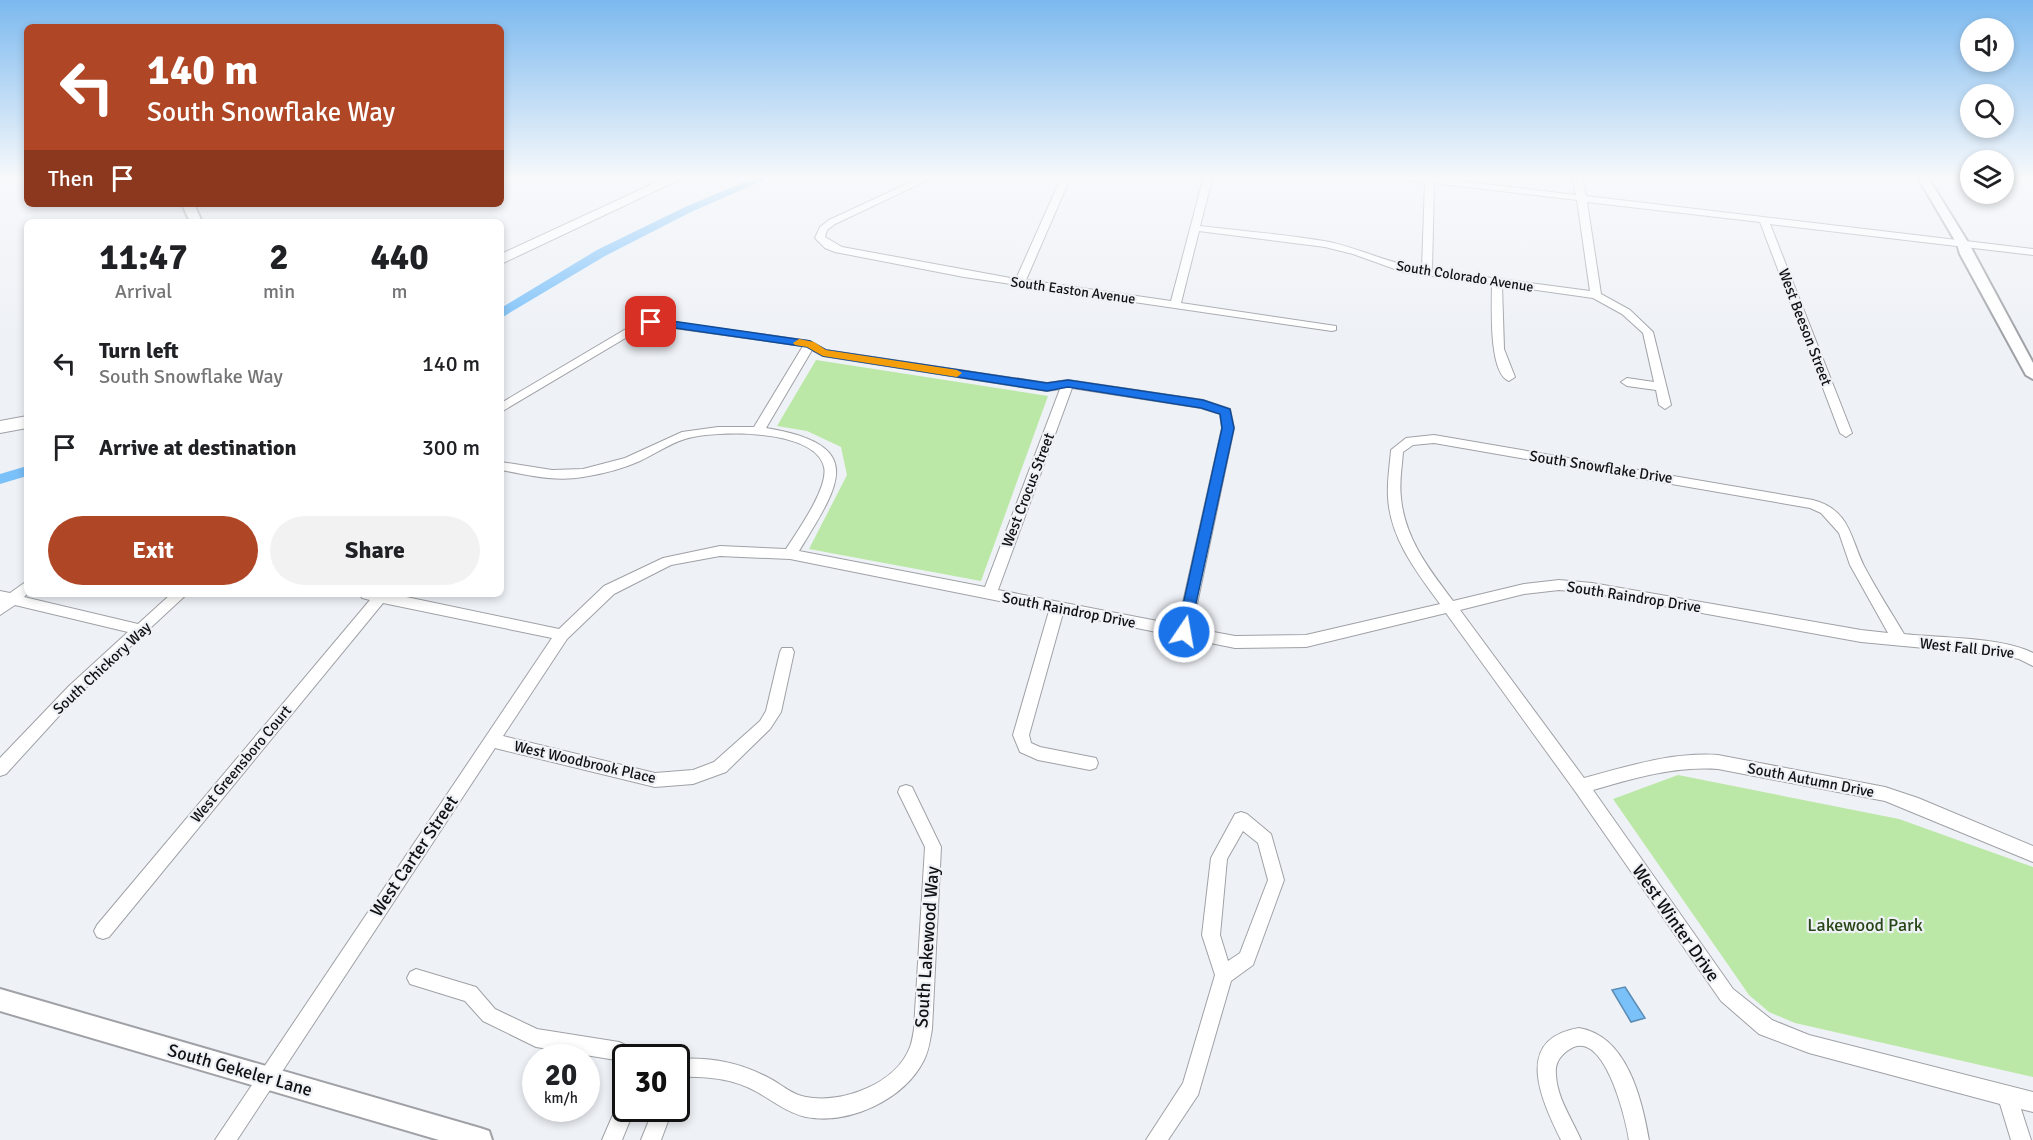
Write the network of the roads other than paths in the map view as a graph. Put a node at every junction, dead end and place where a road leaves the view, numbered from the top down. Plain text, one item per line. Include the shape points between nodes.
1 (567, 229) edge
2 (823, 229) edge
3 (1043, 229) edge
4 (1195, 229) edge
5 (1205, 229) edge
6 (1428, 229) edge
7 (1586, 229) edge
8 (1768, 229) edge
9 (1840, 229) edge
10 (1954, 229) edge
11 (1963, 244) junction
12 (2033, 252) edge
13 (504, 259) edge
14 (1427, 272) junction
15 (1020, 282) junction
16 (1497, 283) junction
17 (1596, 295) junction
18 (1175, 305) junction
19 (1332, 328) dead end
20 (810, 344) junction
21 (2033, 375) edge
22 (1509, 377) dead end
23 (1628, 382) dead end
24 (1068, 384) junction
25 (1661, 387) junction
26 (1665, 405) dead end
27 (504, 406) edge
28 (24, 423) edge
29 (0, 427) edge
30 (758, 431) junction
31 (1846, 433) dead end
32 (504, 466) edge
33 (790, 555) junction
34 (24, 588) edge
35 (989, 595) junction
36 (177, 597) edge
37 (371, 597) edge
38 (382, 597) edge
39 (6, 598) edge
40 (1449, 607) junction
41 (1057, 608) junction
42 (0, 610) edge
43 (141, 630) junction
44 (1184, 632) junction
45 (562, 635) junction
46 (1900, 641) junction
47 (787, 652) dead end
48 (2033, 660) edge
49 (491, 740) junction
50 (1090, 763) dead end
51 (0, 769) edge
52 (1581, 786) junction
53 (906, 792) dead end
54 (2033, 854) edge
55 (103, 931) dead end
56 (1224, 975) junction
57 (416, 978) dead end
58 (0, 1000) edge
59 (612, 1050) edge
60 (690, 1069) edge
61 (266, 1078) junction
62 (2007, 1096) junction
63 (2033, 1102) edge
64 (620, 1122) edge
65 (658, 1122) edge
66 (225, 1140) edge
67 (480, 1140) edge
68 (612, 1140) edge
69 (651, 1140) edge
70 (1156, 1140) edge
71 (1571, 1140) edge
72 (1639, 1140) edge
73 (2021, 1140) edge

1 - 13 main road
2 - 15 street, South Easton Avenue via 820,238 839,250
3 - 15 street
4 - 18 street
5 - 14 street, South Colorado Avenue via 1325,244 1403,269
6 - 14 street
7 - 17 street
8 - 31 street, West Beeson Street
9 - 11 street
10 - 11 street
11 - 12 street
11 - 21 street
14 - 16 street, South Colorado Avenue
15 - 18 street, South Easton Avenue
16 - 17 street, South Colorado Avenue
16 - 22 street via 1498,349
17 - 25 street via 1626,312 1648,332
18 - 19 street, South Easton Avenue
20 - 24 street via 823,353 1047,387
20 - 27 street via 651,322
20 - 30 street
23 - 25 street
24 - 35 street, West Crocus Street
24 - 44 street via 1203,404 1226,412 1228,428
25 - 26 street
28 - 29 main road
30 - 32 street via 730,429 681,436 634,459 580,473 553,474
30 - 33 street via 804,439 825,452 831,468 828,484
33 - 35 street, South Raindrop Drive
33 - 45 street, South Raindrop Drive via 720,551 668,561 609,590
34 - 39 street
35 - 41 street, South Raindrop Drive
36 - 43 street, South Chickory Way
37 - 55 street, West Greensboro Court
38 - 45 street
39 - 42 street
39 - 43 street
40 - 44 street, South Raindrop Drive via 1306,641 1235,642
40 - 46 street, South Raindrop Drive via 1559,585
40 - 46 street, South Snowflake Drive via 1414,558 1398,524 1394,496 1397,450 1410,441 1434,439 1813,504 1826,510 1845,531 1857,565
40 - 52 street, West Winter Drive
41 - 44 street, South Raindrop Drive
41 - 50 street via 1021,735 1025,747 1038,753
43 - 51 street, South Chickory Way via 74,690
45 - 49 street, West Carter Street
46 - 48 street, West Fall Drive via 1999,649
47 - 49 street, West Woodbrook Place via 773,712 765,725 720,767 693,777 655,780
49 - 61 street, West Carter Street
52 - 54 street, South Autumn Drive via 1670,761 1718,762 1885,794
52 - 62 street, West Winter Drive via 1727,995 1766,1027 1809,1044
53 - 60 street, South Lakewood Way via 933,847 924,1029 918,1053 904,1074 868,1098 828,1109 791,1102 738,1073 710,1066
56 - 56 street via 1247,959 1276,880 1265,839 1241,819 1219,858 1211,935
56 - 70 street via 1191,1088
57 - 59 street via 470,993 489,1015 536,1038
58 - 61 street, South Gekeler Lane
61 - 66 street, West Carter Street
61 - 67 street, South Gekeler Lane
62 - 63 street
62 - 73 street
64 - 68 street
65 - 69 street
71 - 72 street via 1552,1098 1546,1059 1564,1039 1580,1036 1598,1043 1617,1070 1635,1112

